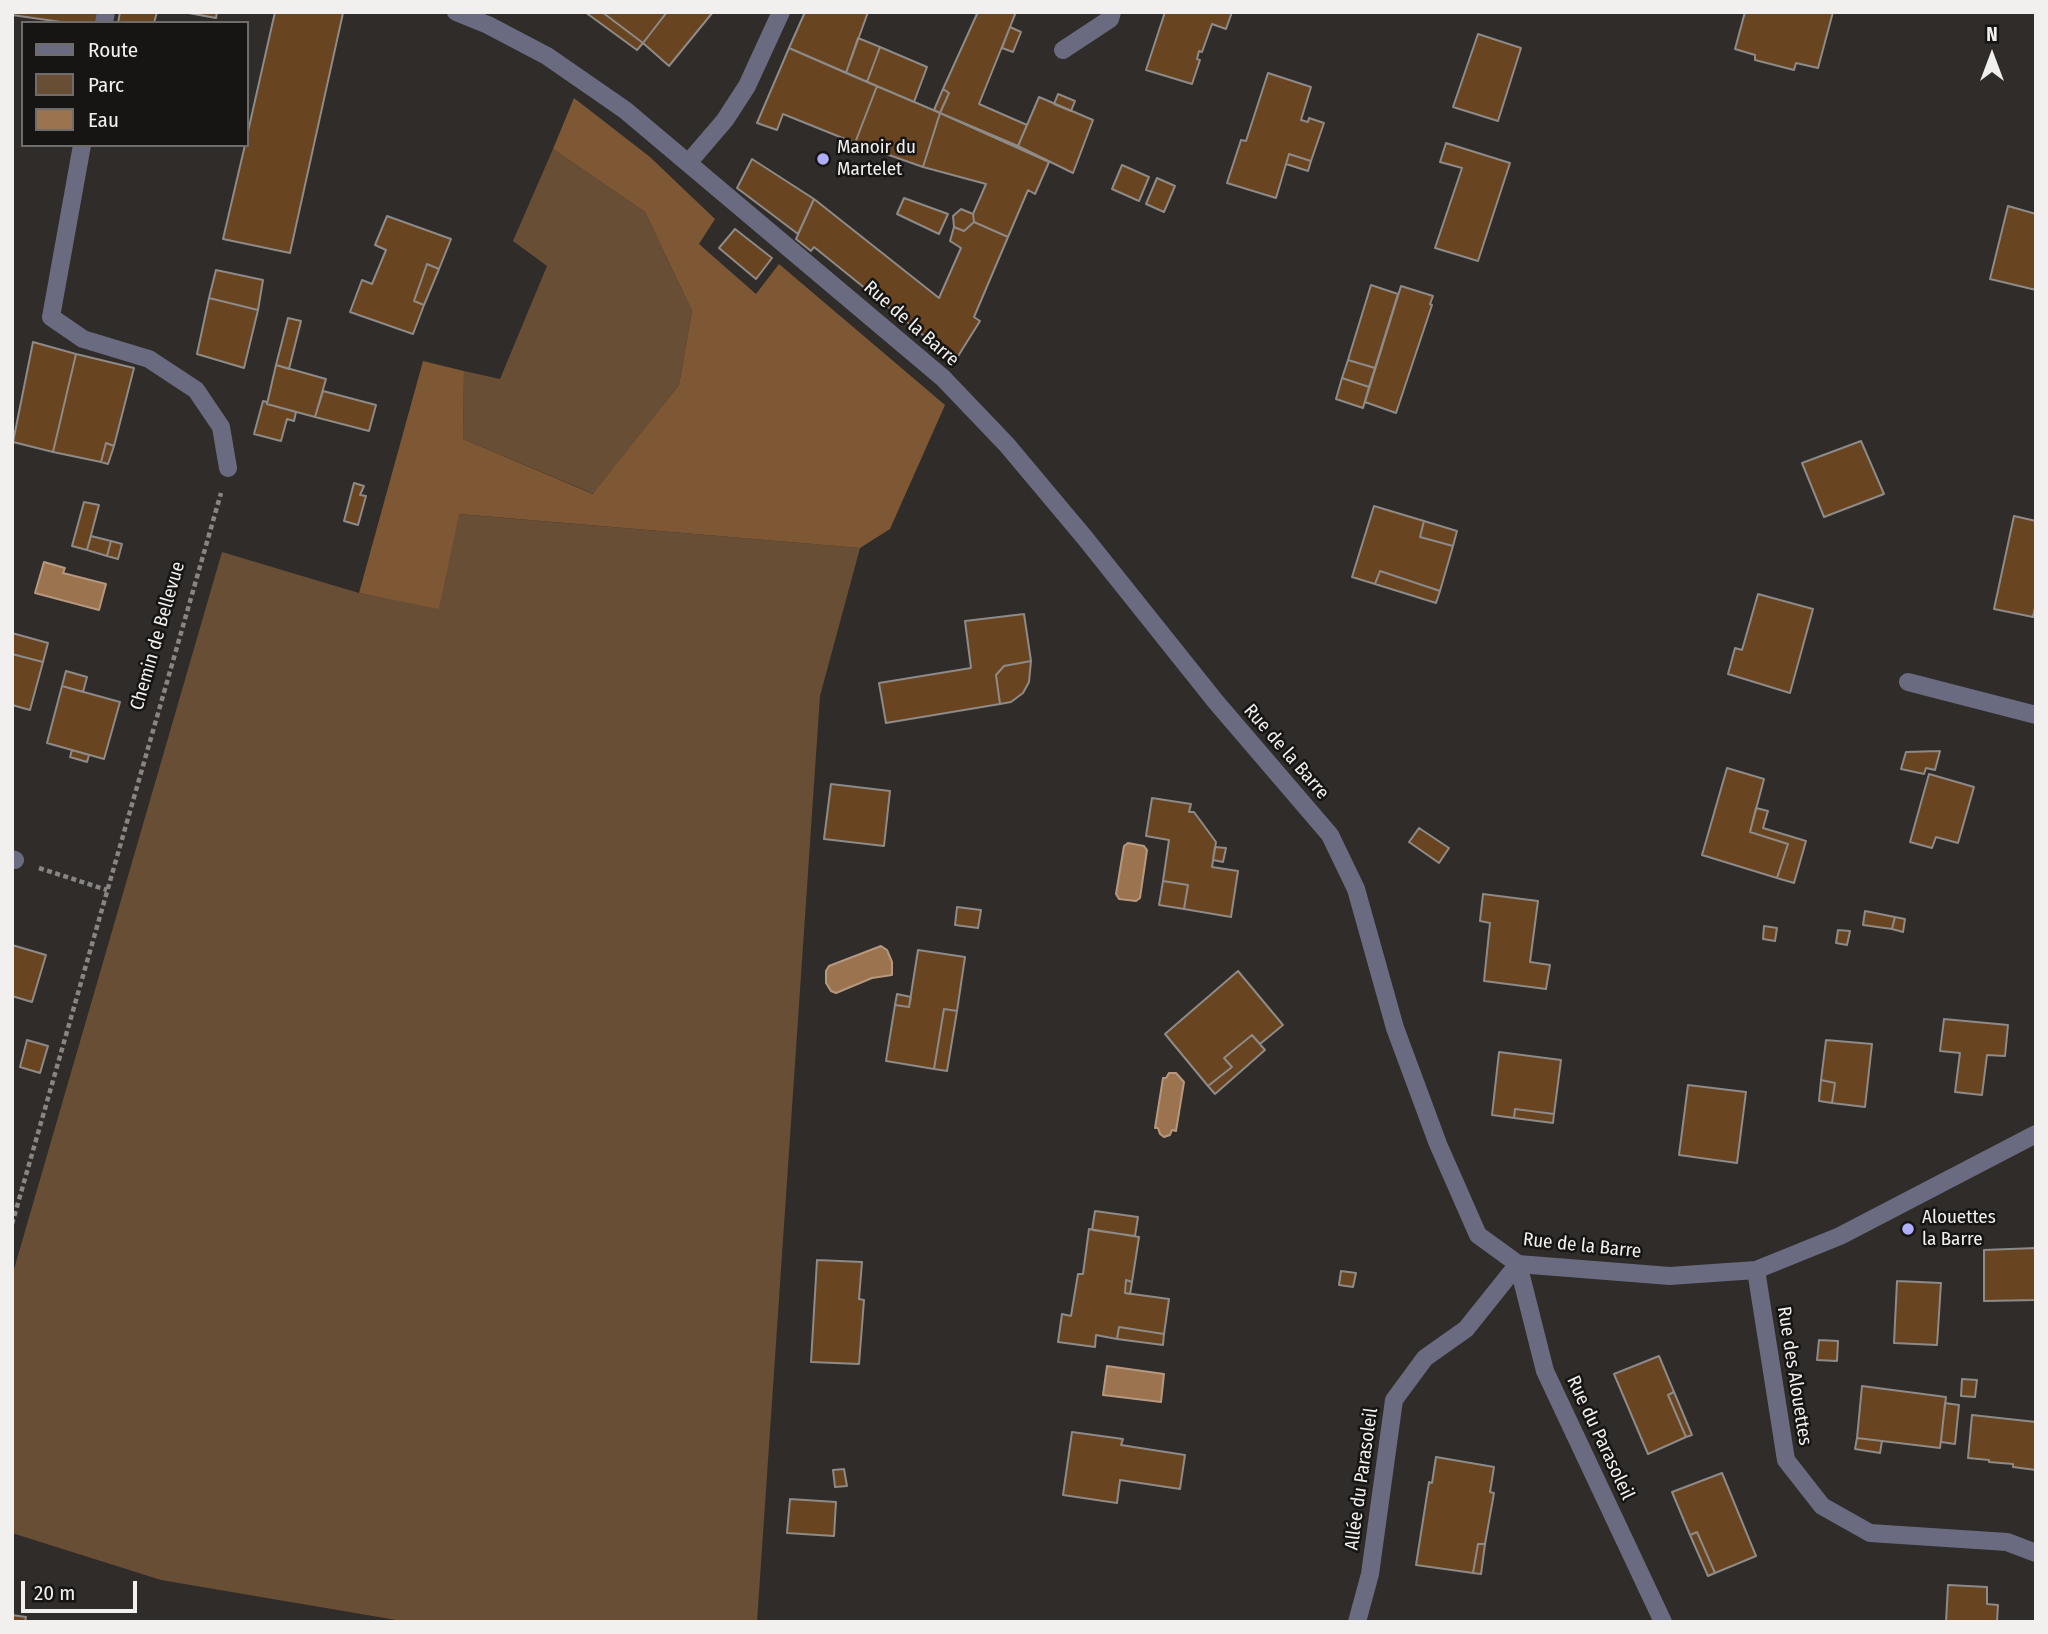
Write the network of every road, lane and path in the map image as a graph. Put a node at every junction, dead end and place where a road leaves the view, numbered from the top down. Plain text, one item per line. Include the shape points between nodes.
1 (456, 12) edge
2 (781, 12) edge
3 (1112, 12) edge
4 (1063, 50) dead end
5 (82, 147) edge
6 (689, 162) junction
7 (228, 468) joint
8 (1908, 682) dead end
9 (2036, 715) edge
10 (14, 859) edge
11 (107, 891) junction
12 (2036, 1134) edge
13 (12, 1224) edge
14 (1518, 1264) junction
15 (1756, 1270) junction
16 (2036, 1553) edge
17 (1357, 1622) edge
18 (1663, 1622) edge

1 - 6 street, Rue de la Barre via 547,56
2 - 6 street via 747,86
3 - 4 street via 1110,19
5 - 7 street via 51,317 83,339 149,359 196,390 220,427
6 - 14 street, Rue de la Barre via 943,378 1085,538 1330,835 1356,889 1395,1028 1438,1144 1478,1235
7 - 11 path, Chemin de Bellevue
8 - 9 street
10 - 11 path
11 - 13 path, Chemin de Bellevue
12 - 15 street, Rue de la Barre via 1840,1236
14 - 15 street, Rue de la Barre via 1670,1276
14 - 17 street, Allée du Parasoleil via 1465,1329 1425,1359 1394,1400 1370,1574
14 - 18 street, Rue du Parasoleil via 1545,1371
15 - 16 street, Rue des Alouettes via 1786,1460 1822,1506 1870,1533 2007,1542

